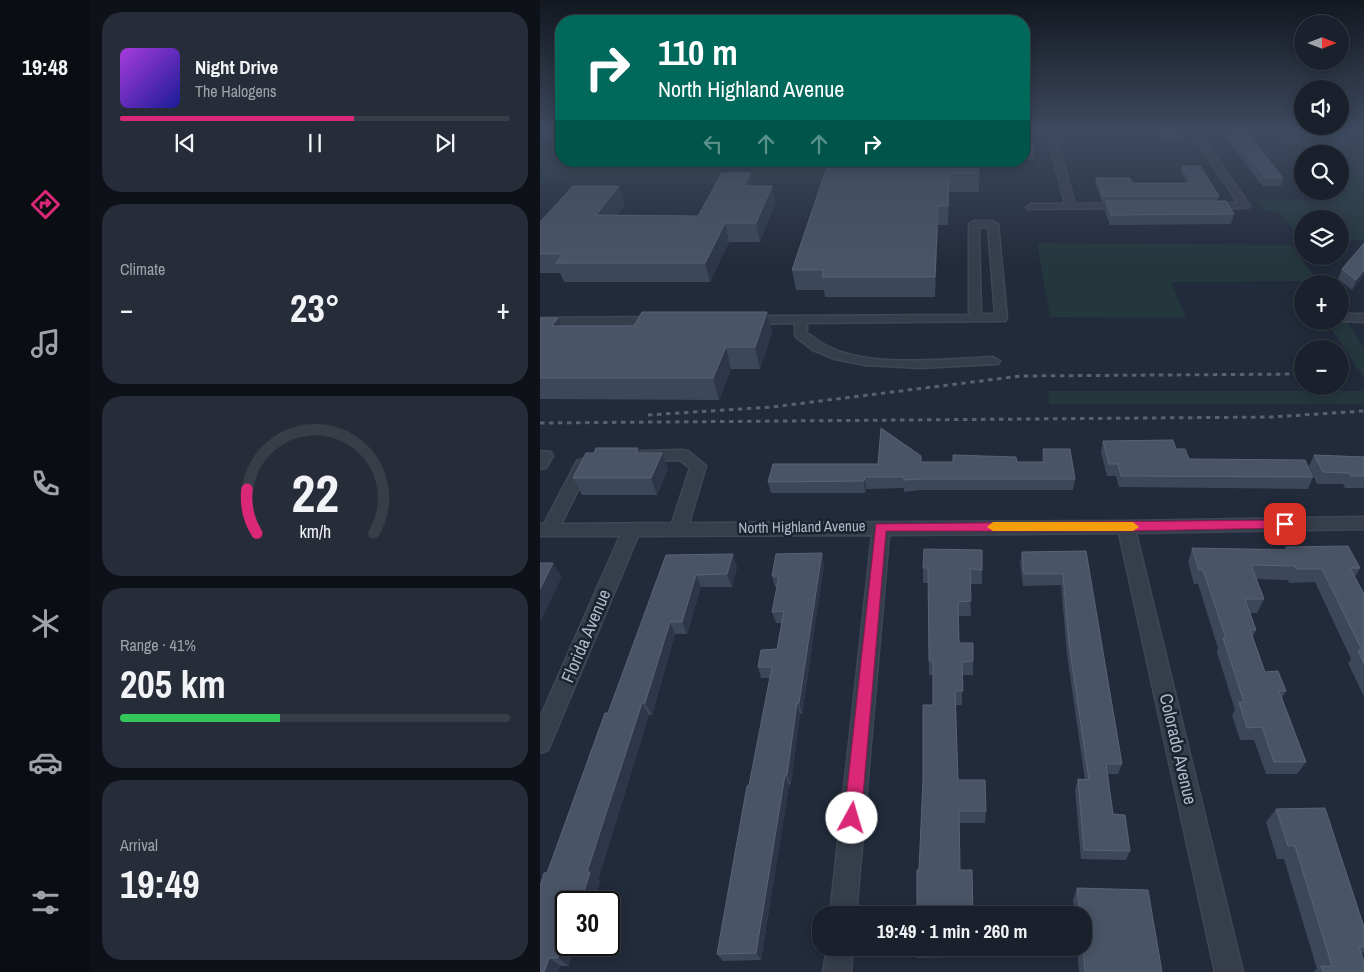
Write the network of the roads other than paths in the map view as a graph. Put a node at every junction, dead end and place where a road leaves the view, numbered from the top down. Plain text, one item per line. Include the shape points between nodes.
1 (1063, 175) edge
2 (1224, 175) edge
3 (1031, 206) dead end
4 (1071, 206) junction
5 (1137, 206) edge
6 (1196, 206) edge
7 (975, 318) junction
8 (1349, 318) edge
9 (1364, 318) edge
10 (733, 320) edge
11 (807, 320) junction
12 (675, 321) edge
13 (540, 322) edge
14 (993, 361) dead end
15 (540, 456) edge
16 (604, 456) edge
17 (624, 456) edge
18 (540, 464) edge
19 (1364, 523) edge
20 (880, 527) junction
21 (1126, 527) junction
22 (632, 529) junction
23 (679, 529) junction
24 (544, 530) edge
25 (540, 744) edge
26 (844, 906) edge
27 (839, 956) edge
28 (837, 972) edge
29 (1229, 972) edge

1 - 4 street
2 - 6 street via 1245,206
3 - 4 street
4 - 5 street
7 - 7 lane via 1000,318 993,224 974,224
7 - 11 lane
8 - 9 street
10 - 11 street
11 - 14 street via 801,334 807,341 862,361 884,364
12 - 13 street
15 - 18 street via 545,456
16 - 24 street via 583,465
17 - 23 street via 683,455 698,466
19 - 21 street, North Highland Avenue
20 - 21 street, North Highland Avenue
20 - 23 street, North Highland Avenue
20 - 26 street
21 - 29 street, Colorado Avenue
22 - 23 street, North Highland Avenue
22 - 24 street, North Highland Avenue
22 - 25 street, Florida Avenue
27 - 28 street

